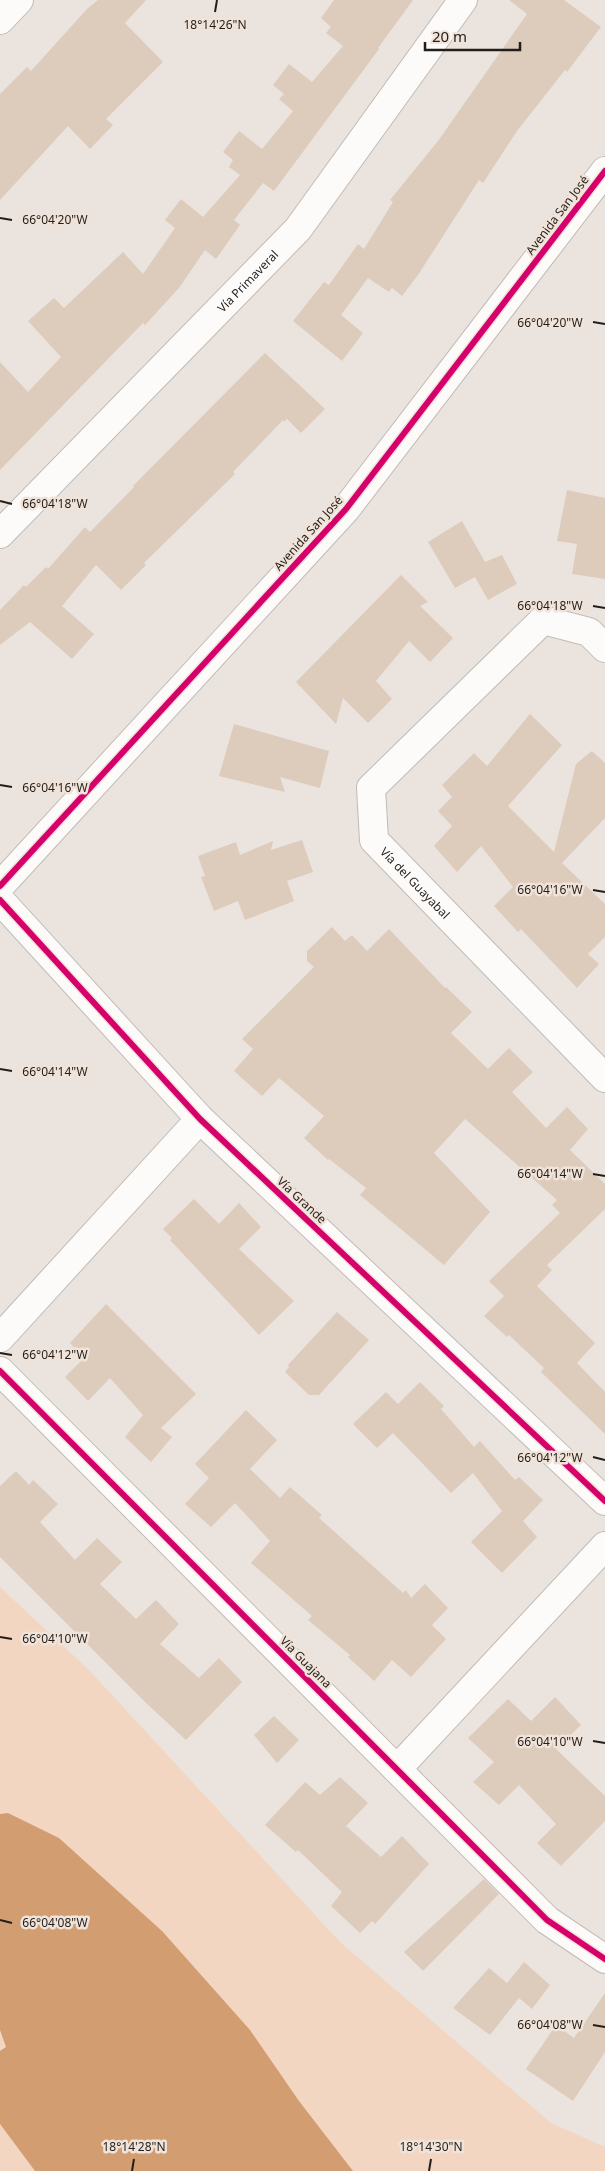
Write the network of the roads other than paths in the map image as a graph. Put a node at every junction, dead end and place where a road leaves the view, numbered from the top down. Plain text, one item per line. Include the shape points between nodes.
1 (18, 0) edge
2 (463, 0) edge
3 (0, 20) edge
4 (605, 171) edge
5 (0, 534) edge
6 (605, 648) edge
7 (0, 886) edge
8 (0, 900) edge
9 (605, 1078) edge
10 (200, 1119) junction
11 (0, 1338) edge
12 (0, 1371) edge
13 (605, 1501) edge
14 (605, 1546) edge
15 (397, 1769) junction
16 (605, 1959) edge

1 - 3 street
2 - 5 street, Vía Primaveral via 298,229
4 - 7 street, Avenida San José via 346,509
6 - 9 street, Vía del Guayabal via 588,632 543,620 371,788 374,840
8 - 10 street, Vía Grande
10 - 11 street
10 - 13 street, Vía Grande
12 - 15 street, Vía Guajana
14 - 15 street
15 - 16 street, Vía Guajana via 547,1920

